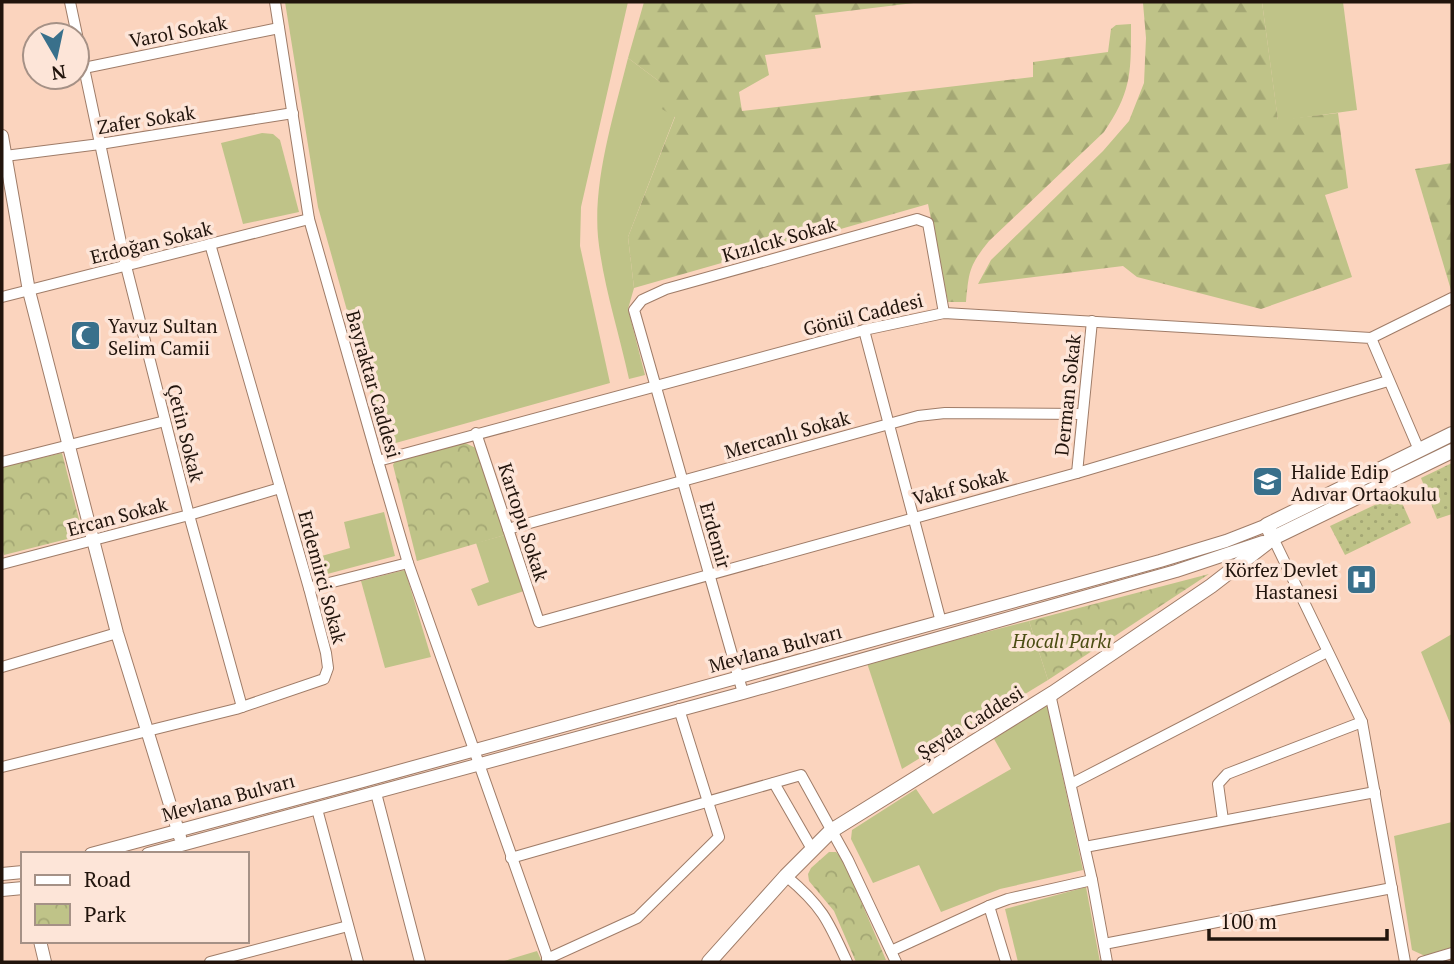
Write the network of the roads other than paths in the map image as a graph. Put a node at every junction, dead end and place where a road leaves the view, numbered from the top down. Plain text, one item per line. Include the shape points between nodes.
1 (70, 2) edge
2 (275, 2) edge
3 (74, 21) edge
4 (279, 28) junction
5 (91, 67) edge
6 (89, 91) edge
7 (293, 113) junction
8 (2, 136) edge
9 (100, 144) junction
10 (5, 156) junction
11 (5, 179) edge
12 (309, 219) junction
13 (210, 244) junction
14 (126, 266) junction
15 (29, 291) junction
16 (2, 297) edge
17 (1452, 298) edge
18 (944, 313) junction
19 (1092, 321) junction
20 (864, 330) junction
21 (1371, 338) junction
22 (1388, 381) junction
23 (655, 386) junction
24 (1082, 414) junction
25 (165, 421) junction
26 (889, 424) junction
27 (476, 433) junction
28 (1452, 434) edge
29 (69, 446) junction
30 (1419, 450) junction
31 (1452, 451) edge
32 (378, 461) junction
33 (2, 462) edge
34 (1077, 473) junction
35 (683, 481) junction
36 (280, 488) junction
37 (189, 515) junction
38 (913, 517) junction
39 (508, 529) junction
40 (1270, 532) junction
41 (92, 540) junction
42 (408, 563) junction
43 (2, 564) edge
44 (709, 574) junction
45 (309, 588) junction
46 (539, 622) joint
47 (941, 622) junction
48 (117, 633) junction
49 (1327, 652) junction
50 (2, 667) edge
51 (739, 678) junction
52 (743, 693) junction
53 (1050, 694) junction
54 (242, 707) junction
55 (679, 709) junction
56 (1362, 722) junction
57 (148, 732) junction
58 (473, 751) junction
59 (478, 765) junction
60 (2, 767) edge
61 (774, 783) junction
62 (1070, 784) junction
63 (1375, 792) junction
64 (376, 793) junction
65 (708, 803) junction
66 (317, 808) junction
67 (1223, 820) junction
68 (178, 830) junction
69 (831, 831) junction
70 (182, 844) junction
71 (1085, 847) junction
72 (811, 849) junction
73 (98, 852) edge
74 (155, 852) edge
75 (511, 858) junction
76 (21, 872) edge
77 (2, 874) edge
78 (786, 876) junction
79 (1092, 880) junction
80 (21, 888) edge
81 (1392, 888) junction
82 (2, 890) edge
83 (989, 906) junction
84 (348, 926) junction
85 (40, 943) edge
86 (1104, 944) junction
87 (891, 951) junction
88 (1452, 953) edge
89 (548, 961) edge
90 (45, 962) edge
91 (210, 962) edge
92 (358, 962) edge
93 (420, 962) edge
94 (709, 962) edge
95 (847, 962) edge
96 (896, 962) edge
97 (1006, 962) edge
98 (1107, 962) edge
99 (1405, 962) edge
100 (1422, 962) edge

1 - 3 street, Çetin Sokak
2 - 4 street, Bayraktar Caddesi
4 - 5 street, Varol Sokak
4 - 7 street, Bayraktar Caddesi
6 - 9 street, Çetin Sokak
7 - 9 street, Zafer Sokak
7 - 12 street, Bayraktar Caddesi
8 - 10 street
9 - 10 street, Zafer Sokak
9 - 14 street, Çetin Sokak
10 - 11 street
11 - 15 street
12 - 13 street, Erdoğan Sokak
12 - 32 street, Bayraktar Caddesi
13 - 14 street, Erdoğan Sokak
13 - 36 street, Erdemirci Sokak
14 - 15 street, Erdoğan Sokak
14 - 25 street, Çetin Sokak
15 - 16 street, Erdoğan Sokak
15 - 29 street
17 - 21 street, Gönül Caddesi
18 - 19 street, Gönül Caddesi
18 - 20 street, Gönül Caddesi
18 - 23 street, Kızılcık Sokak via 928,223 909,220 666,289 642,300 634,316
19 - 21 street, Gönül Caddesi
19 - 24 street, Derman Sokak
20 - 23 street, Gönül Caddesi
20 - 26 street
21 - 22 street
22 - 30 street
22 - 34 street, Vakıf Sokak
23 - 27 street, Gönül Caddesi
23 - 35 street, Erdemir
24 - 26 street, Mercanlı Sokak via 944,412
24 - 34 street, Derman Sokak
25 - 29 street
25 - 37 street, Çetin Sokak
26 - 35 street, Mercanlı Sokak
26 - 38 street
27 - 32 street, Gönül Caddesi
27 - 39 street, Kartopu Sokak
28 - 30 main road, Mevlana Bulvarı
29 - 33 street
29 - 41 street
30 - 40 main road, Mevlana Bulvarı
31 - 40 main road, Mevlana Bulvarı
32 - 42 street, Bayraktar Caddesi
34 - 38 street, Vakıf Sokak
35 - 39 street, Mercanlı Sokak
35 - 44 street, Erdemir
36 - 37 street, Ercan Sokak
36 - 45 street, Erdemirci Sokak
37 - 41 street, Ercan Sokak
37 - 54 street, Çetin Sokak
38 - 44 street, Vakıf Sokak
38 - 47 street
39 - 46 street, Kartopu Sokak
40 - 47 street, Mevlana Bulvarı
40 - 49 street
40 - 52 street, Mevlana Bulvarı via 1223,557 1176,572
40 - 53 main road, Şeyda Caddesi via 1211,586
41 - 43 street, Ercan Sokak
41 - 48 street
42 - 45 street
42 - 58 street, Bayraktar Caddesi
44 - 46 street, Vakıf Sokak
44 - 51 street, Erdemir
45 - 54 street, Erdemirci Sokak via 326,653 324,678
47 - 51 street, Mevlana Bulvarı
48 - 50 street
48 - 57 street
49 - 56 street
49 - 62 street
51 - 52 street, Erdemir
51 - 58 street, Mevlana Bulvarı
52 - 55 street, Mevlana Bulvarı
53 - 62 street
53 - 69 main road, Şeyda Caddesi
54 - 57 street, Erdemirci Sokak
55 - 59 street, Mevlana Bulvarı
55 - 65 street
56 - 63 street
56 - 67 street via 1227,774 1218,784
57 - 60 street, Erdemirci Sokak
57 - 68 street
58 - 59 street, Bayraktar Caddesi
58 - 68 street, Mevlana Bulvarı
59 - 64 street, Mevlana Bulvarı
59 - 75 street, Bayraktar Caddesi
61 - 65 street
61 - 69 street via 801,775
61 - 72 street
62 - 71 street
63 - 67 street
63 - 81 street
64 - 66 street, Mevlana Bulvarı
64 - 93 street
65 - 75 street
65 - 89 street via 719,837 646,911
66 - 70 street, Mevlana Bulvarı
66 - 84 street
67 - 71 street
68 - 70 street
68 - 73 street, Mevlana Bulvarı
69 - 72 main road, Şeyda Caddesi
69 - 87 street
70 - 74 street, Mevlana Bulvarı
71 - 79 street
72 - 78 main road, Şeyda Caddesi
75 - 89 street, Bayraktar Caddesi
76 - 77 street
78 - 94 main road, Şeyda Caddesi
78 - 95 street via 817,904
79 - 83 street
79 - 86 street
80 - 82 street
81 - 86 street
81 - 99 street
83 - 87 street
83 - 97 street
84 - 91 street
84 - 92 street
85 - 90 street
86 - 98 street
87 - 96 street
88 - 100 street

